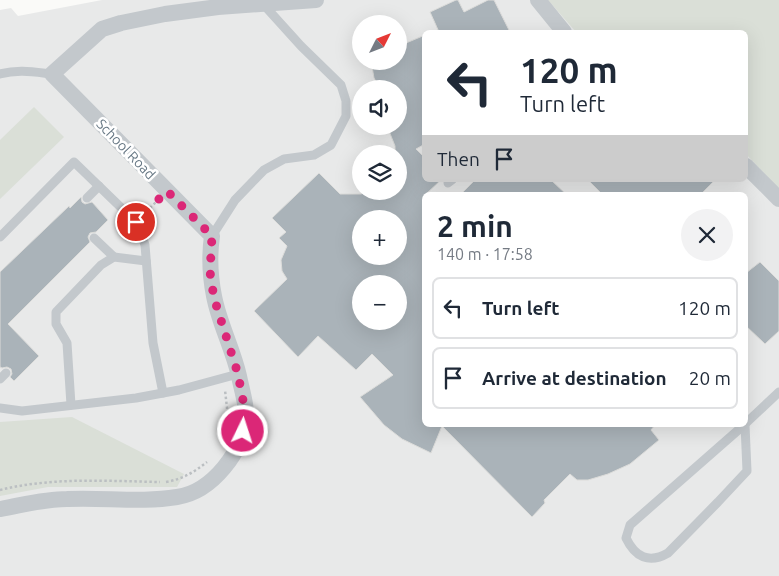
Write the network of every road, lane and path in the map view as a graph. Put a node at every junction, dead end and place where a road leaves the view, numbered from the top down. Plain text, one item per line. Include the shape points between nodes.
1 (316, 0) edge
2 (538, 0) edge
3 (262, 3) junction
4 (562, 30) edge
5 (0, 74) edge
6 (52, 74) junction
7 (748, 168) edge
8 (99, 186) junction
9 (167, 191) junction
10 (88, 198) dead end
11 (779, 199) edge
12 (136, 222) junction
13 (212, 236) junction
14 (0, 237) edge
15 (94, 238) dead end
16 (114, 257) junction
17 (146, 261) junction
18 (231, 376) junction
19 (779, 392) edge
20 (163, 393) junction
21 (71, 405) junction
22 (0, 408) edge
23 (748, 421) edge
24 (742, 427) edge
25 (745, 427) edge
26 (219, 448) dead end
27 (207, 462) dead end
28 (0, 490) edge
29 (0, 509) edge

1 - 3 street
2 - 4 street
3 - 6 street via 165,14 102,29
3 - 13 lane via 341,85 346,116 331,146 314,155 284,160 264,170 235,200
5 - 6 lane via 26,70
6 - 9 street, School Road
7 - 11 street
8 - 10 lane
8 - 12 lane
8 - 14 lane via 74,162
9 - 12 path
9 - 13 street, School Road
12 - 17 lane via 145,245
13 - 18 street via 210,272
15 - 16 lane
16 - 17 lane
16 - 21 lane via 101,265 56,312 56,324 67,342
17 - 20 lane via 153,343
18 - 20 lane
18 - 26 path via 228,417
18 - 29 street via 246,416 238,446 215,478 197,490 180,497 160,499 69,498
19 - 23 lane
20 - 21 lane
21 - 22 lane via 22,412
24 - 25 lane via 630,525 626,538 632,550 650,559 668,553 747,471
27 - 28 path via 177,480 44,483

